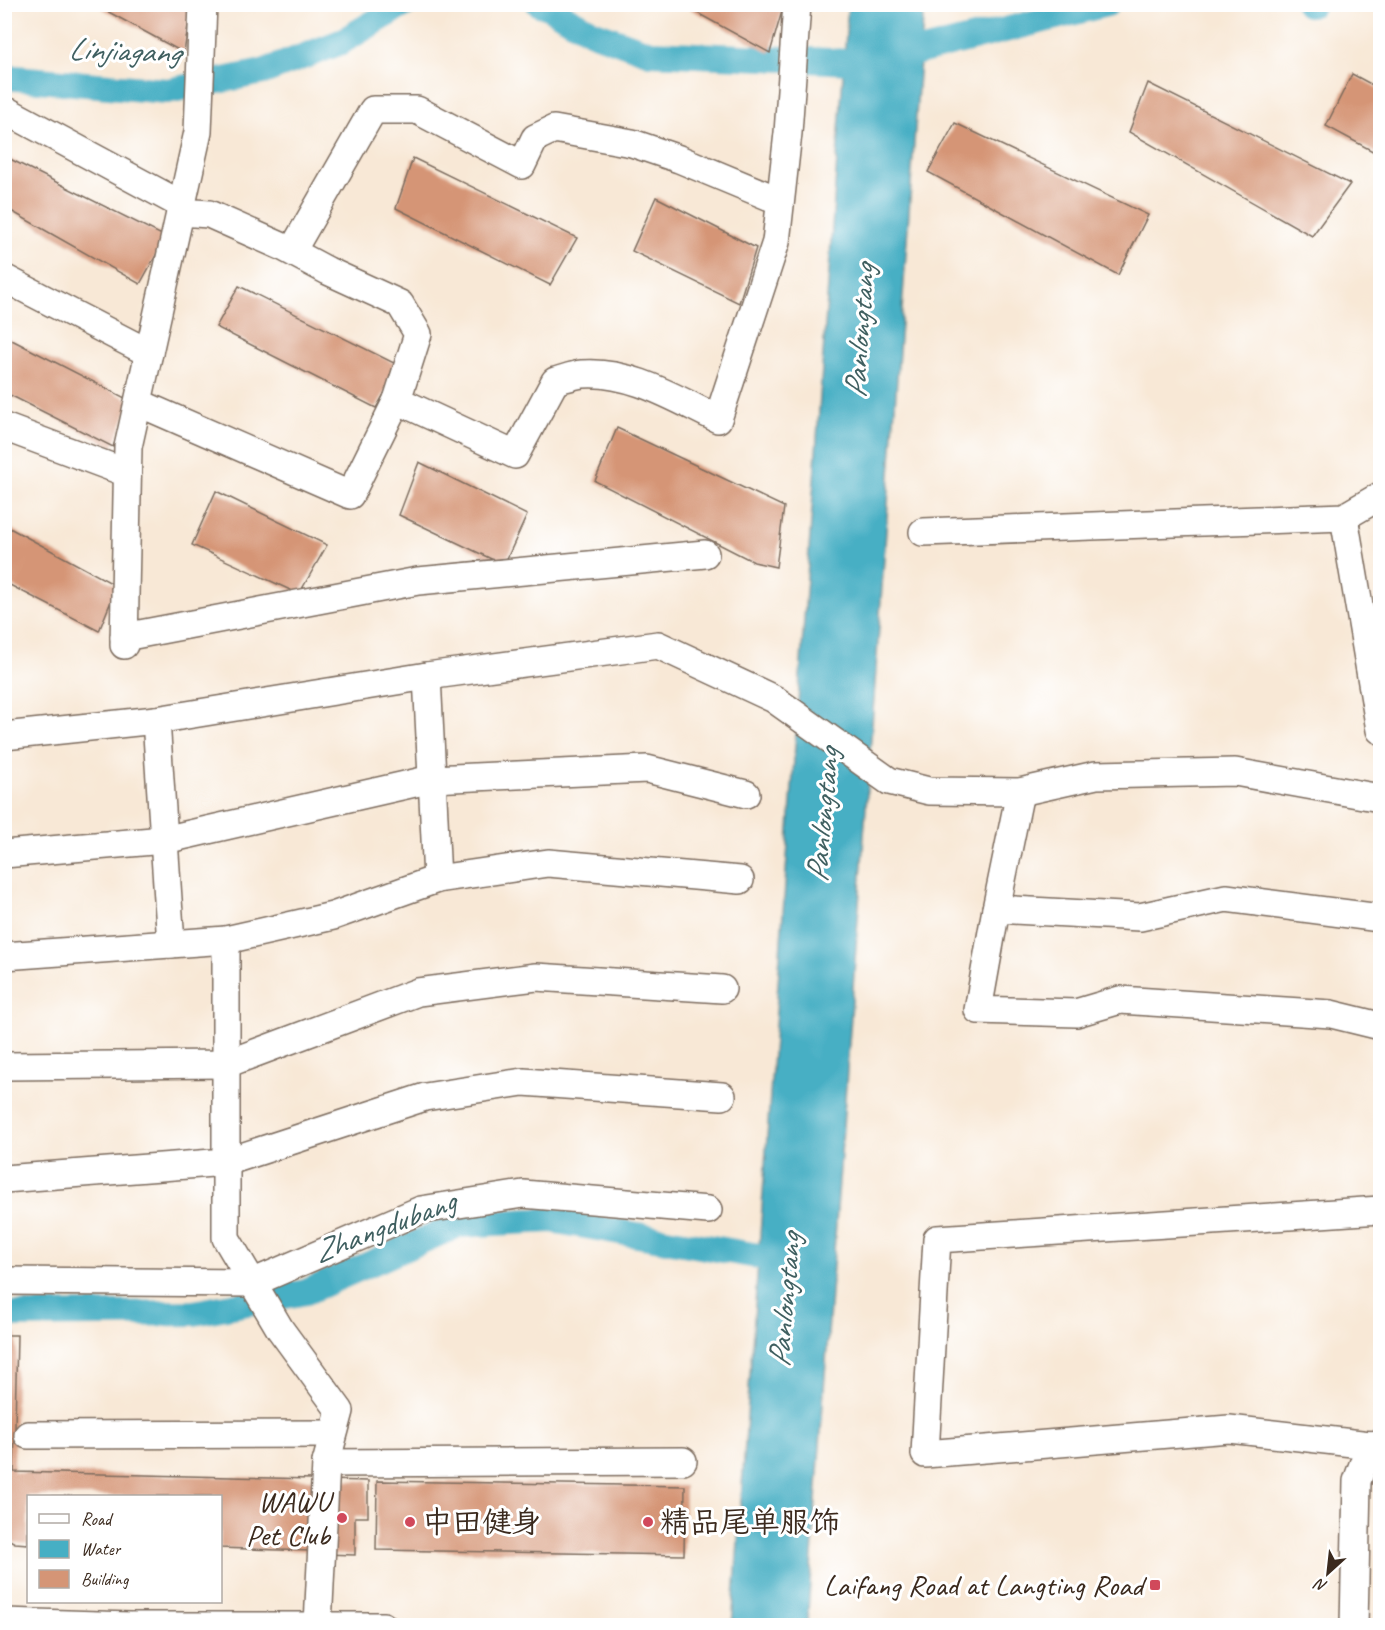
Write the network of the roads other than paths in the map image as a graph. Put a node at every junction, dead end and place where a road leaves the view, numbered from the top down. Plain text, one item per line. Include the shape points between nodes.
1 (203, 4) edge
2 (797, 4) edge
3 (9, 112) dead end
4 (780, 201) junction
5 (181, 208) junction
6 (292, 252) junction
7 (4, 278) edge
8 (149, 353) junction
9 (397, 400) junction
10 (138, 403) junction
11 (4, 427) edge
12 (127, 473) junction
13 (1380, 496) edge
14 (1344, 517) junction
15 (923, 532) dead end
16 (705, 554) dead end
17 (427, 676) junction
18 (1378, 690) edge
19 (156, 720) junction
20 (1380, 730) edge
21 (4, 736) edge
22 (432, 779) junction
23 (1020, 792) junction
24 (746, 794) dead end
25 (1380, 798) edge
26 (164, 840) junction
27 (4, 854) edge
28 (437, 879) junction
29 (740, 879) dead end
30 (996, 909) junction
31 (1380, 918) edge
32 (226, 940) junction
33 (171, 944) junction
34 (4, 956) edge
35 (722, 989) dead end
36 (1380, 1026) edge
37 (226, 1064) junction
38 (4, 1066) edge
39 (722, 1096) dead end
40 (226, 1162) junction
41 (4, 1179) edge
42 (708, 1210) dead end
43 (1380, 1210) edge
44 (4, 1281) edge
45 (252, 1283) junction
46 (333, 1434) junction
47 (28, 1435) dead end
48 (1375, 1444) edge
49 (683, 1461) dead end
50 (326, 1463) junction
51 (4, 1622) edge
52 (318, 1625) edge
53 (130, 1626) edge
54 (134, 1626) edge
55 (383, 1626) edge
56 (1354, 1626) edge

1 - 5 street via 199,122
2 - 4 street
3 - 5 street
4 - 6 street via 632,143 554,129 536,138 522,165 417,110 374,110
4 - 9 street via 776,242 718,419 622,377 582,374 555,381 515,455
5 - 6 street via 209,214
5 - 8 street
6 - 9 street via 400,304 418,334
7 - 8 street
8 - 10 street
9 - 10 street via 350,495
10 - 12 street via 128,447
11 - 12 street
12 - 16 street via 124,641 418,581
13 - 14 street
14 - 15 street
14 - 18 street
17 - 19 street
17 - 22 street
17 - 23 street via 658,645 774,699 889,781 929,791
18 - 20 street
19 - 21 street
19 - 26 street
22 - 24 street via 647,769
22 - 26 street
22 - 28 street
23 - 25 street via 1096,775 1235,772
23 - 30 street
26 - 27 street
26 - 33 street
28 - 29 street via 548,863
28 - 32 street via 333,916
30 - 31 street via 1140,917 1226,898
30 - 36 street via 978,1010 1076,1013 1120,1000 1331,1014
32 - 33 street
32 - 37 street
33 - 34 street
35 - 37 street via 536,977 418,992
37 - 38 street
37 - 40 street
39 - 40 street via 523,1082 425,1097
40 - 41 street
40 - 45 street via 226,1239
42 - 45 street via 523,1194 422,1210
43 - 48 street via 937,1239 925,1454 1230,1430
44 - 45 street
45 - 46 street via 340,1411
46 - 47 street
46 - 50 street
48 - 56 street via 1357,1481
49 - 50 street
50 - 52 street
51 - 53 street
52 - 54 street
52 - 55 street

